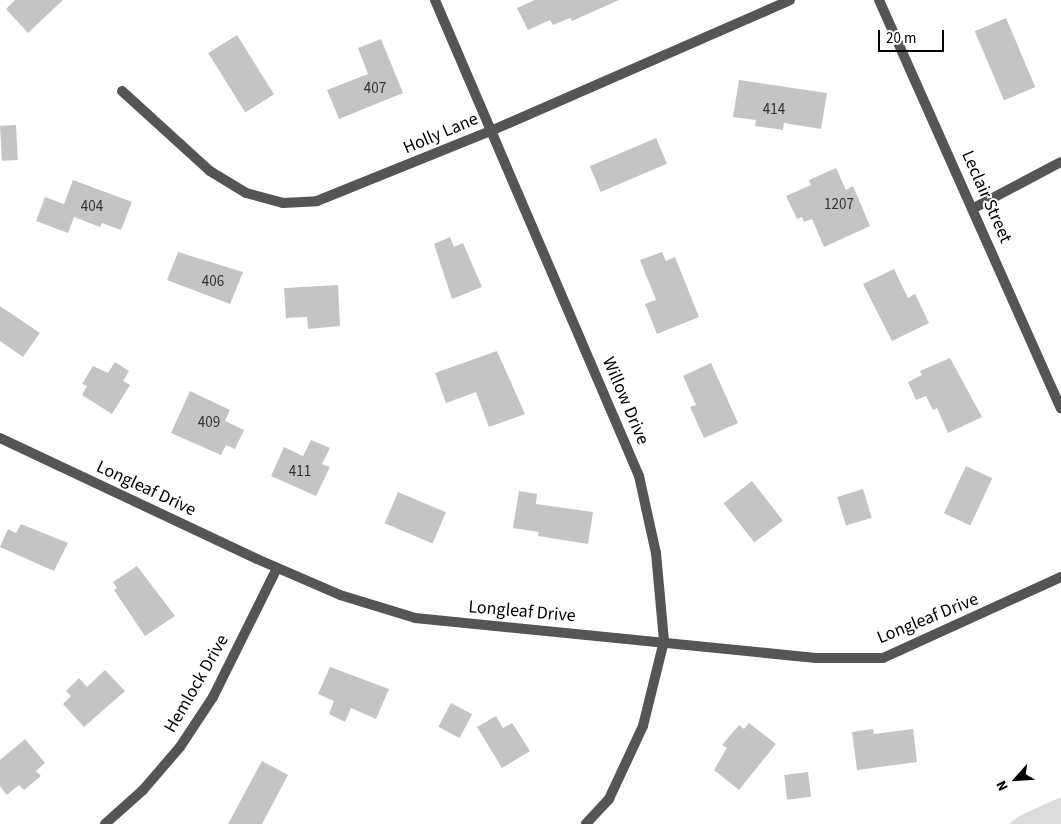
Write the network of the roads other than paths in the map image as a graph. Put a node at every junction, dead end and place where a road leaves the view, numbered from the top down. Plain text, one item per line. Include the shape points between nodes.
1 (435, 0) edge
2 (790, 0) edge
3 (879, 0) edge
4 (122, 91) dead end
5 (493, 130) junction
6 (1061, 162) edge
7 (974, 208) junction
8 (1061, 408) edge
9 (0, 438) edge
10 (277, 568) junction
11 (1061, 577) edge
12 (664, 641) junction
13 (105, 824) edge
14 (586, 824) edge

1 - 5 street, Willow Drive
2 - 5 street, Holly Lane
3 - 7 street, Leclair Street
4 - 5 street, Holly Lane via 210,171 246,193 283,203 317,201
5 - 12 street, Willow Drive via 639,476 656,553
6 - 7 street
7 - 8 street, Leclair Street
9 - 10 street, Longleaf Drive
10 - 12 street, Longleaf Drive via 340,595 415,618
10 - 13 street, Hemlock Drive via 212,697 180,747 143,790
11 - 12 street, Longleaf Drive via 883,658 816,658
12 - 14 street, Willow Drive via 643,726 609,800

